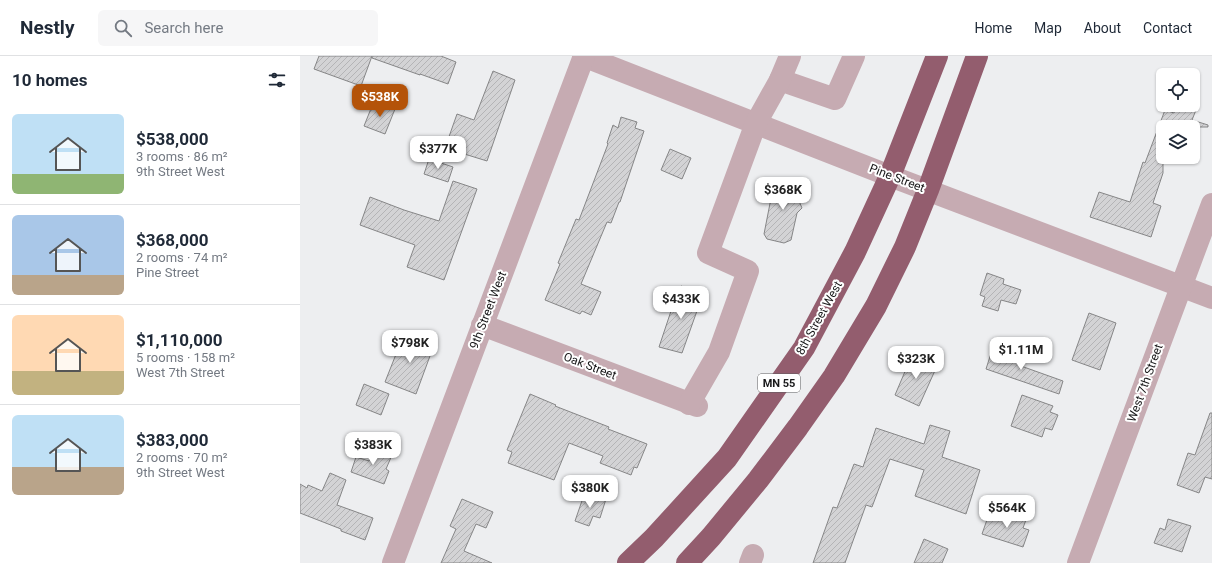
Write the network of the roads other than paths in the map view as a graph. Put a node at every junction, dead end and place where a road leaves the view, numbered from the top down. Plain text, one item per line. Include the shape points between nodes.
1 (583, 56) edge
2 (790, 56) edge
3 (854, 56) edge
4 (937, 56) edge
5 (978, 56) edge
6 (780, 80) junction
7 (756, 123) junction
8 (890, 176) junction
9 (928, 190) junction
10 (1212, 204) edge
11 (1181, 286) junction
12 (1212, 298) edge
13 (482, 325) junction
14 (393, 563) edge
15 (628, 563) edge
16 (687, 563) edge
17 (1078, 563) edge

1 - 7 street, Pine Street
1 - 13 street, 9th Street West
2 - 6 street
3 - 6 street via 835,99
4 - 8 highway, 8th Street West / MN 55
5 - 9 highway
6 - 7 street
7 - 8 street, Pine Street
7 - 13 street, Oak Street via 708,253 748,271 719,352 693,405
8 - 9 street, Pine Street
8 - 15 highway, 8th Street West / MN 55 via 855,252 804,348 727,458
9 - 11 street, Pine Street
9 - 16 highway via 905,247 876,306 834,376 758,480
10 - 11 street, West 7th Street
11 - 12 street, Pine Street
11 - 17 street, West 7th Street
13 - 14 street, 9th Street West

